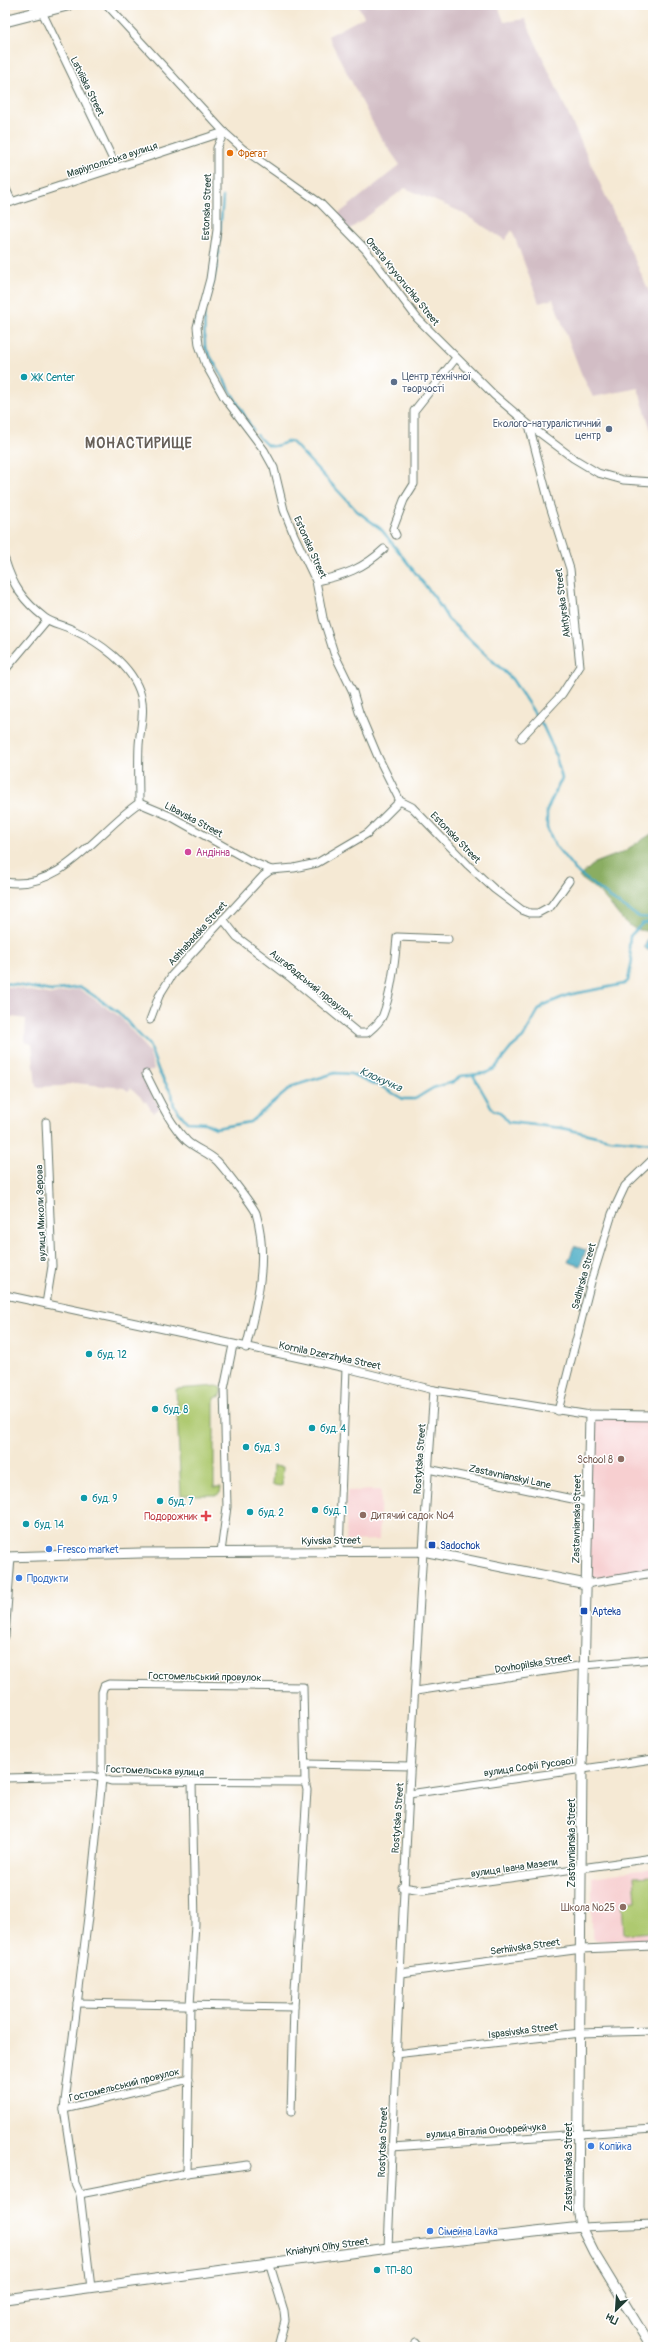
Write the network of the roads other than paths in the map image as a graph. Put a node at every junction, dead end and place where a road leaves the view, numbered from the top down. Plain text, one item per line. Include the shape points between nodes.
1 (107, 5) edge
2 (61, 6) edge
3 (42, 12) junction
4 (5, 21) edge
5 (224, 132) junction
6 (117, 168) junction
7 (5, 187) edge
8 (8, 203) edge
9 (456, 358) junction
10 (529, 425) junction
11 (653, 482) edge
12 (396, 535) dead end
13 (384, 549) dead end
14 (5, 560) edge
15 (316, 580) junction
16 (47, 620) junction
17 (5, 670) edge
18 (521, 738) dead end
19 (400, 801) junction
20 (139, 803) junction
21 (272, 870) junction
22 (569, 881) dead end
23 (5, 882) edge
24 (223, 919) junction
25 (448, 940) dead end
26 (150, 1020) dead end
27 (146, 1074) dead end
28 (46, 1122) dead end
29 (653, 1160) edge
30 (5, 1294) edge
31 (46, 1304) junction
32 (233, 1345) junction
33 (246, 1348) junction
34 (346, 1368) junction
35 (434, 1390) junction
36 (558, 1411) junction
37 (590, 1415) junction
38 (653, 1416) edge
39 (428, 1470) junction
40 (587, 1502) junction
41 (338, 1551) junction
42 (423, 1551) junction
43 (221, 1552) junction
44 (8, 1557) edge
45 (653, 1573) edge
46 (586, 1584) junction
47 (5, 1636) edge
48 (653, 1659) edge
49 (585, 1665) junction
50 (416, 1690) junction
51 (653, 1759) edge
52 (305, 1764) junction
53 (411, 1766) junction
54 (582, 1768) junction
55 (5, 1778) edge
56 (102, 1779) junction
57 (192, 1782) junction
58 (305, 1782) junction
59 (409, 1794) junction
60 (653, 1858) edge
61 (582, 1868) junction
62 (402, 1887) junction
63 (653, 1946) edge
64 (582, 1949) junction
65 (401, 1973) junction
66 (77, 2003) junction
67 (190, 2005) junction
68 (294, 2007) junction
69 (653, 2031) edge
70 (580, 2033) junction
71 (395, 2054) junction
72 (189, 2079) junction
73 (64, 2109) junction
74 (291, 2112) dead end
75 (653, 2129) edge
76 (579, 2133) junction
77 (392, 2147) junction
78 (248, 2165) dead end
79 (187, 2173) junction
80 (80, 2194) junction
81 (653, 2224) edge
82 (581, 2227) junction
83 (388, 2248) junction
84 (270, 2265) junction
85 (91, 2288) junction
86 (5, 2299) edge
87 (278, 2347) edge
88 (651, 2347) edge

1 - 5 street, Oresta Kryvoruchka Street
2 - 3 main road
3 - 4 main road
3 - 6 street, Latviiska Street
5 - 6 street, Маріупольська вулиця
5 - 9 street, Oresta Kryvoruchka Street via 243,149 320,203 365,249 417,318
5 - 15 street, Estonska Street via 217,148 217,230 210,279 197,327 199,345 206,365 224,397 264,450 274,468 284,510
6 - 8 street, Маріупольська вулиця
7 - 8 street
9 - 10 street, Oresta Kryvoruchka Street
9 - 12 street via 414,411 414,484 404,500 393,529
10 - 11 street, Oresta Kryvoruchka Street via 598,473 623,480
10 - 18 street, Akhtyrska Street via 570,569 580,666 562,694
13 - 15 street via 371,561 351,572
14 - 16 street via 17,590
15 - 19 street, Estonska Street via 323,618 334,653
16 - 17 street
16 - 20 street via 81,633 110,652 122,663 141,695
19 - 21 street, Libavska Street via 368,833 317,863
19 - 22 street, Estonska Street via 412,807 468,865 522,910 538,912 552,906
20 - 21 street, Libavska Street via 170,816 248,860
20 - 23 street via 73,860 47,877 31,882
21 - 24 street, Ashhabadska Street via 263,876
24 - 25 street, Ашгабадський провулок via 237,937 358,1033 367,1033 377,1026 383,1016 395,965 397,937
24 - 26 street, Ashhabadska Street via 172,975 159,996
27 - 33 street via 172,1122 188,1142 217,1161 256,1211 262,1260 260,1292
28 - 31 street, вулиця Миколи Зерова via 52,1266
29 - 36 street, Sadhirska Street via 626,1186 612,1214 590,1282
30 - 31 street, Kornila Dzerzhyka Street
31 - 32 street, Kornila Dzerzhyka Street
32 - 33 street, Kornila Dzerzhyka Street
32 - 43 street via 224,1389 227,1507
33 - 34 street, Kornila Dzerzhyka Street
34 - 35 street, Kornila Dzerzhyka Street
34 - 41 street
35 - 36 street, Kornila Dzerzhyka Street
35 - 39 street, Rostytska Street
36 - 37 street, Kornila Dzerzhyka Street
37 - 38 street, Kornila Dzerzhyka Street
37 - 40 street, Zastavnianska Street
39 - 40 street, Zastavnianskyi Lane
39 - 42 street, Rostytska Street
40 - 46 street, Zastavnianska Street
41 - 42 street, Kyivska Street
41 - 43 street, Kyivska Street
42 - 46 street, Kyivska Street
42 - 50 street, Rostytska Street
43 - 44 street, Kyivska Street
44 - 47 street
45 - 46 street, Kyivska Street
46 - 49 street, Zastavnianska Street
48 - 49 street, Dovhopilska Street
49 - 50 street, Dovhopilska Street
49 - 54 street, Zastavnianska Street
50 - 53 street, Rostytska Street
51 - 54 street, вулиця Софії Русової
52 - 53 street
52 - 56 street, Гостомельський провулок via 303,1687 109,1684 104,1686 102,1692
52 - 58 street, Гостомельський провулок
53 - 59 street, Rostytska Street
54 - 59 street, вулиця Софії Русової
54 - 61 street, Zastavnianska Street
55 - 56 street, Гостомельська вулиця via 93,1776
56 - 57 street, Гостомельська вулиця
56 - 66 street, Гостомельський провулок
57 - 58 street, Гостомельська вулиця
57 - 67 street, Гостомельський провулок via 195,1924
58 - 68 street, Гостомельський провулок via 307,1790
59 - 62 street, Rostytska Street
60 - 61 street, вулиця Івана Мазепи
61 - 62 street, вулиця Івана Мазепи via 424,1890
61 - 64 street, Zastavnianska Street
62 - 65 street, Rostytska Street
63 - 64 street, Serhiivska Street
64 - 65 street, Serhiivska Street
64 - 70 street, Zastavnianska Street
65 - 71 street, Rostytska Street
66 - 67 street
66 - 73 street, Гостомельський провулок
67 - 68 street
67 - 72 street, Гостомельський провулок
68 - 74 street, Гостомельський провулок
69 - 70 street, Ispasivska Street
70 - 71 street, Ispasivska Street
70 - 76 street, Zastavnianska Street
71 - 77 street, Rostytska Street
72 - 73 street, Гостомельський провулок
72 - 79 street, Гостомельський провулок
73 - 80 street, Гостомельський провулок via 75,2183
75 - 76 street, вулиця Віталія Онофрейчука
76 - 77 street, вулиця Віталія Онофрейчука
76 - 82 street, Zastavnianska Street via 578,2208
77 - 83 street, Rostytska Street
78 - 79 street
79 - 80 street
80 - 85 street, Гостомельський провулок
81 - 82 street, Kniahyni Olhy Street
82 - 83 street, Kniahyni Olhy Street
82 - 88 street, Zastavnianska Street
83 - 84 street, Kniahyni Olhy Street
84 - 85 street, Kniahyni Olhy Street
84 - 87 street via 285,2320
85 - 86 street, Kniahyni Olhy Street

